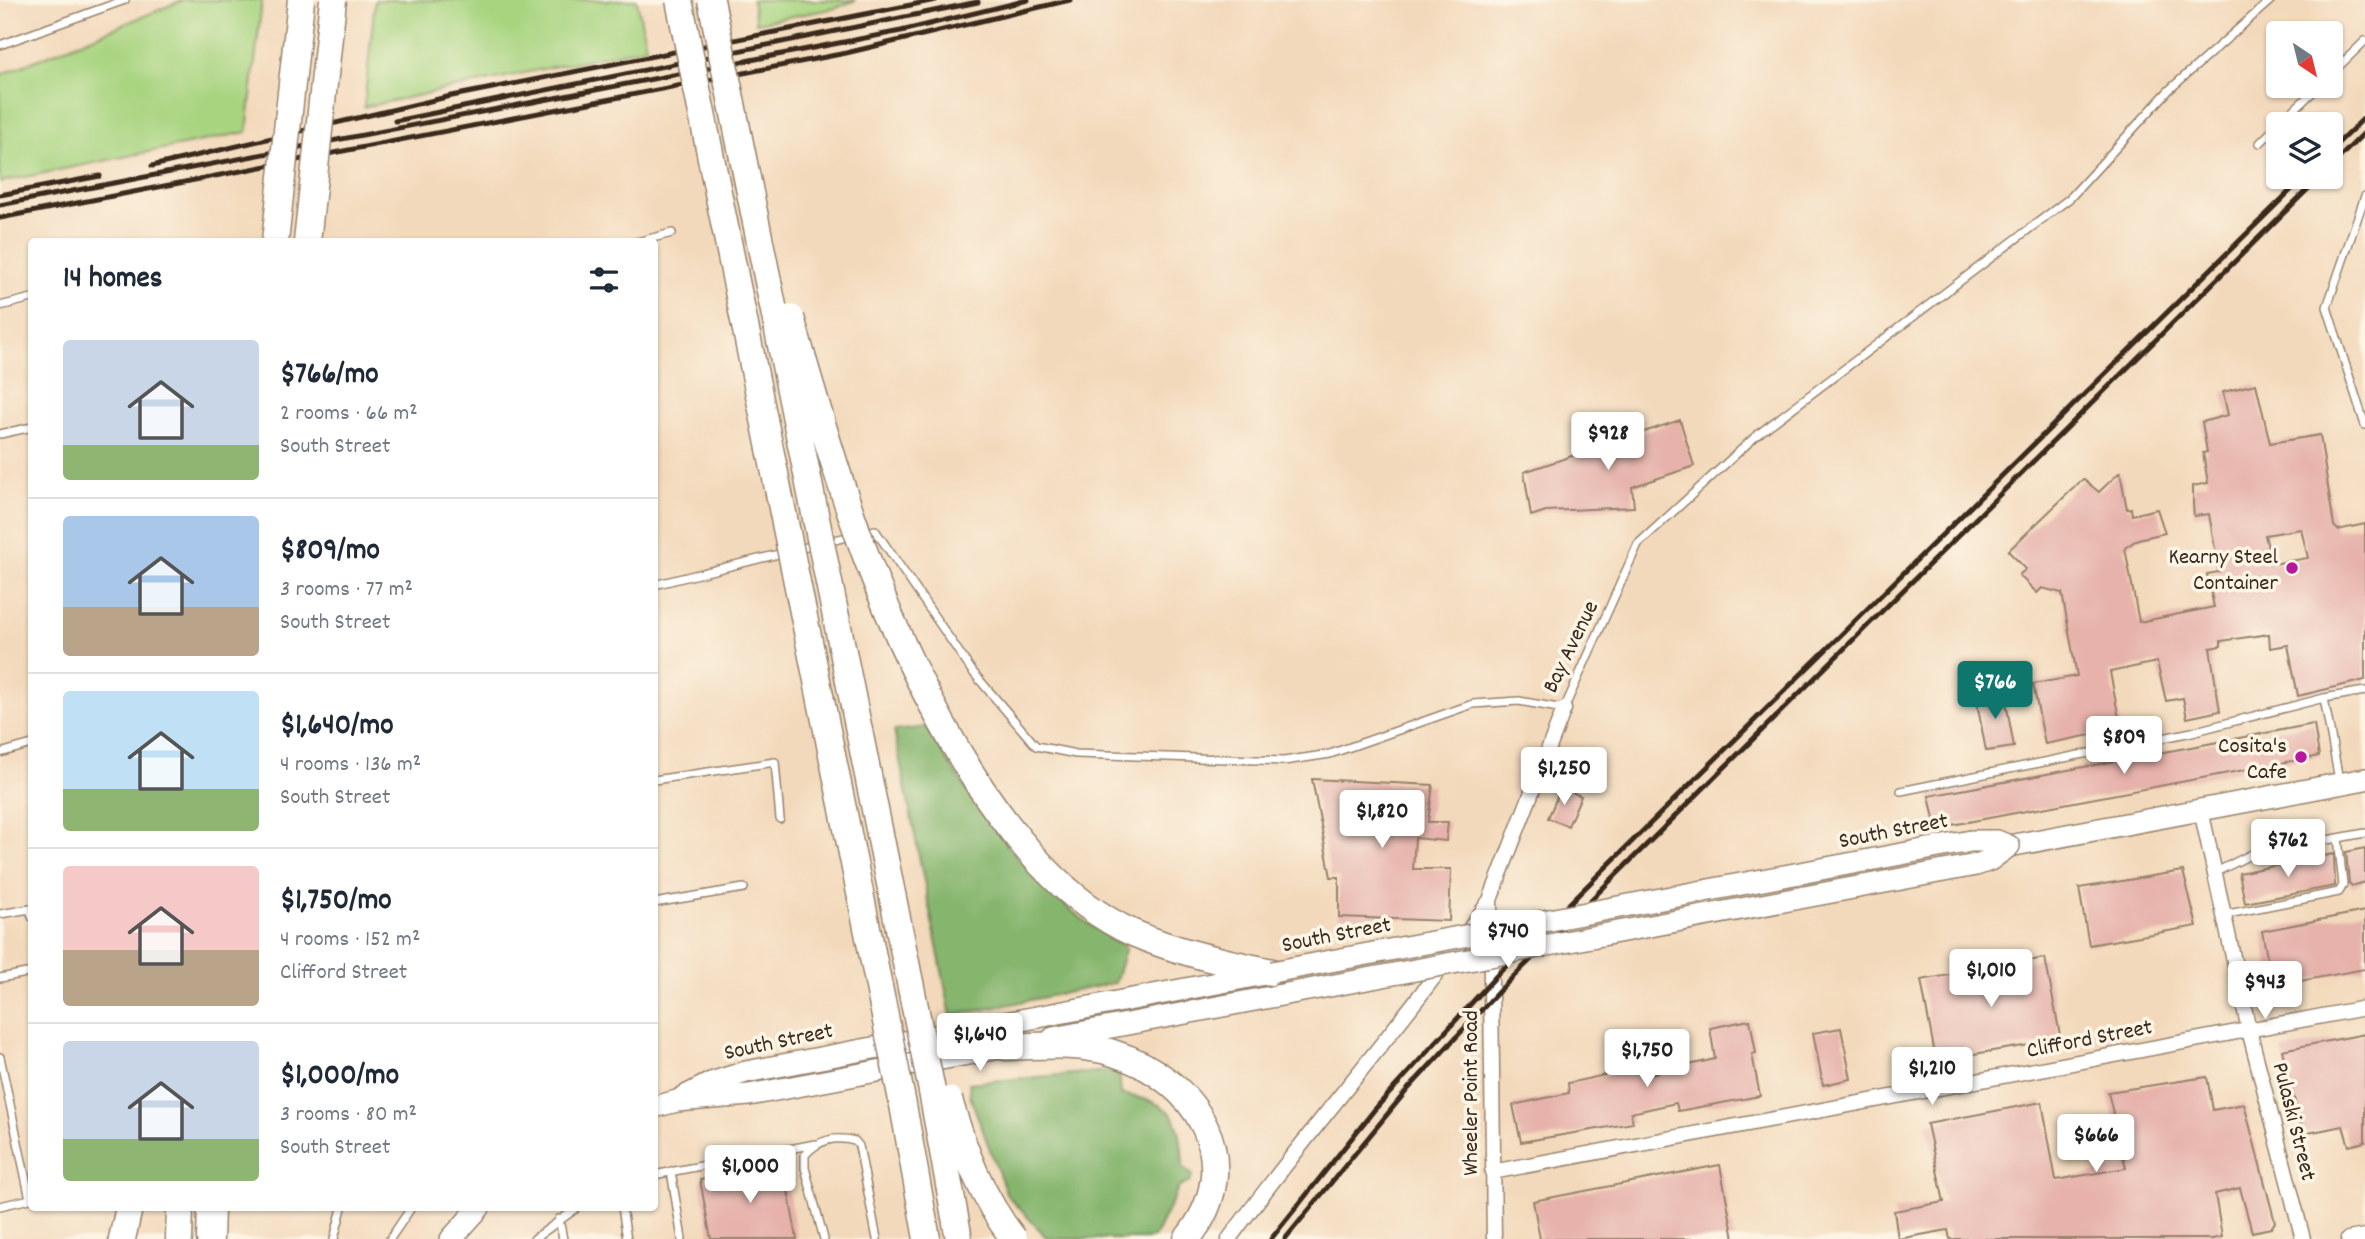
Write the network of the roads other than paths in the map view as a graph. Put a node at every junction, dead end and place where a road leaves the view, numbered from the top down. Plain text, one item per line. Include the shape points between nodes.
1 (125, 0) edge
2 (301, 0) edge
3 (333, 0) edge
4 (678, 0) edge
5 (711, 0) edge
6 (2270, 0) edge
7 (2365, 41) edge
8 (0, 45) edge
9 (2343, 62) edge
10 (2307, 98) edge
11 (2292, 112) edge
12 (2266, 137) edge
13 (2260, 143) dead end
14 (741, 147) junction
15 (2365, 196) edge
16 (672, 233) dead end
17 (275, 238) edge
18 (307, 238) edge
19 (653, 238) edge
20 (28, 299) edge
21 (0, 306) edge
22 (2365, 425) edge
23 (28, 427) edge
24 (0, 434) edge
25 (658, 584) edge
26 (2365, 691) edge
27 (2324, 698) junction
28 (1564, 709) junction
29 (28, 745) edge
30 (0, 753) edge
31 (658, 778) edge
32 (2365, 779) edge
33 (2340, 784) junction
34 (1901, 791) dead end
35 (2201, 810) junction
36 (780, 820) dead end
37 (2365, 833) edge
38 (2338, 838) junction
39 (2213, 873) junction
40 (744, 888) dead end
41 (1490, 900) junction
42 (658, 902) edge
43 (28, 909) edge
44 (0, 915) edge
45 (2222, 915) junction
46 (898, 923) junction
47 (28, 973) edge
48 (0, 978) edge
49 (1274, 984) junction
50 (2365, 1008) edge
51 (2249, 1030) junction
52 (1006, 1047) junction
53 (0, 1057) edge
54 (677, 1101) junction
55 (658, 1106) edge
56 (819, 1143) junction
57 (671, 1171) junction
58 (1492, 1172) junction
59 (658, 1174) edge
60 (28, 1190) edge
61 (28, 1199) edge
62 (0, 1206) edge
63 (128, 1211) edge
64 (180, 1211) edge
65 (211, 1211) edge
66 (341, 1211) edge
67 (409, 1211) edge
68 (476, 1211) edge
69 (572, 1211) edge
70 (622, 1211) edge
71 (559, 1219) junction
72 (2365, 1236) edge
73 (122, 1239) edge
74 (179, 1239) edge
75 (210, 1239) edge
76 (334, 1239) edge
77 (390, 1239) edge
78 (451, 1239) edge
79 (534, 1239) edge
80 (563, 1239) edge
81 (627, 1239) edge
82 (682, 1239) edge
83 (824, 1239) edge
84 (877, 1239) edge
85 (927, 1239) edge
86 (959, 1239) edge
87 (1014, 1239) edge
88 (1187, 1239) edge
89 (1229, 1239) edge
90 (1494, 1239) edge
91 (2303, 1239) edge
92 (2348, 1239) edge

1 - 8 lane
2 - 17 highway, bridge
3 - 18 highway, bridge
4 - 85 highway, bridge
5 - 14 highway, bridge
6 - 28 lane, Bay Avenue via 2169,90 2070,198 1757,435 1638,544
7 - 9 lane
10 - 11 lane
12 - 13 lane
14 - 46 highway, bridge
14 - 49 highway, bridge via 867,564 912,669 971,773 1048,872 1108,919 1171,948
15 - 22 lane via 2327,307
16 - 19 lane
20 - 21 lane
23 - 24 lane
25 - 28 lane, Bay Avenue via 875,530 972,671 1036,746 1076,754 1284,761 1330,754 1473,704 1519,701
26 - 27 lane
27 - 33 lane
27 - 34 lane via 2192,732
28 - 41 street, Wheeler Point Road
29 - 30 lane
31 - 36 lane via 775,762
32 - 33 main road, South Street
33 - 35 main road, South Street
35 - 39 street, Pulaski Street
35 - 49 main road, South Street, bridge via 2009,846 1971,841
37 - 38 lane
38 - 39 lane via 2252,855
38 - 45 lane via 2343,885 2339,892
39 - 45 street, Pulaski Street
40 - 42 lane
41 - 58 street, Wheeler Point Road
41 - 89 street via 1439,973
43 - 44 lane
45 - 51 street, Pulaski Street
46 - 86 highway, bridge
46 - 87 highway, bridge via 964,1148 993,1210
47 - 48 lane
49 - 52 main road, South Street
49 - 54 main road, South Street via 746,1072
50 - 51 street, Clifford Street
51 - 58 street, Clifford Street
51 - 91 street, Pulaski Street
52 - 54 main road, South Street via 749,1095
52 - 88 highway via 1077,1046 1113,1053 1155,1072 1192,1102 1212,1147 1214,1175 1211,1195
53 - 60 lane
54 - 55 main road, South Street
56 - 57 lane
56 - 83 lane via 805,1155 805,1168
56 - 84 lane via 832,1138 855,1140 859,1146
57 - 59 lane
57 - 82 lane
58 - 90 street, Wheeler Point Road
61 - 62 lane
63 - 73 highway
64 - 74 highway
65 - 75 highway
66 - 76 lane
67 - 77 lane
68 - 78 main road
69 - 71 lane
70 - 81 lane
71 - 79 lane
71 - 80 lane
72 - 92 street

